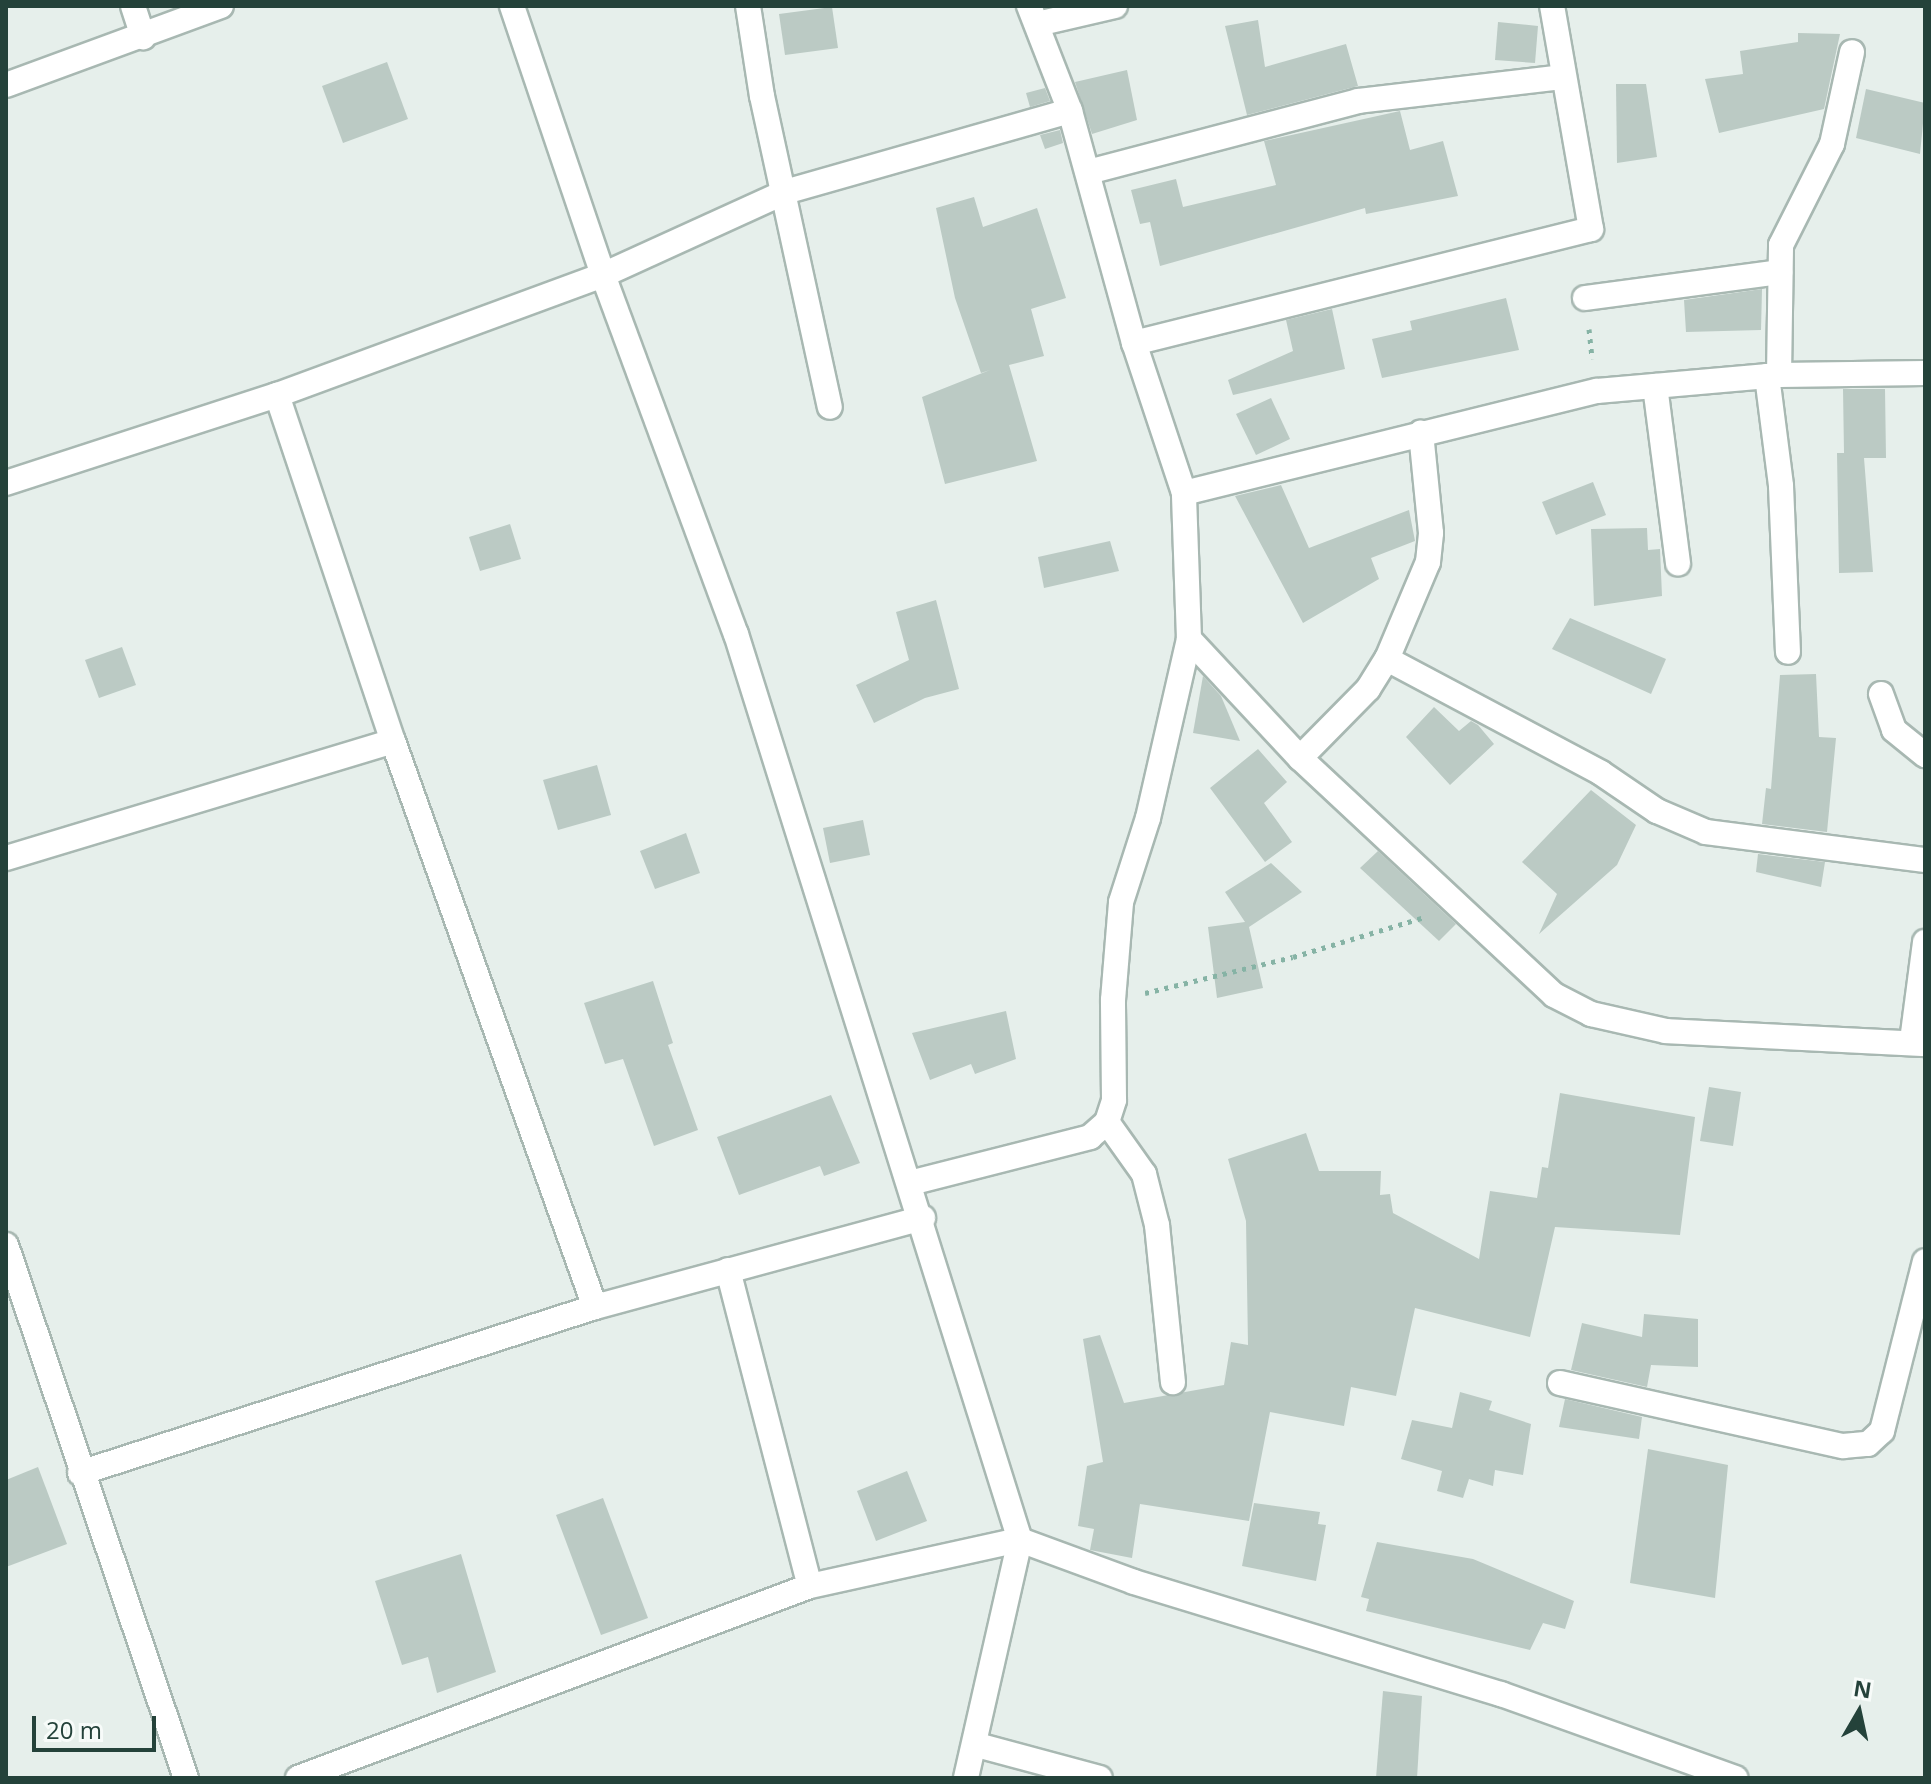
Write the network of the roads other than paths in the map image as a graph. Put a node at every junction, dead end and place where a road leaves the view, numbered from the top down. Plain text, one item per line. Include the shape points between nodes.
1 (133, 6) edge
2 (221, 6) edge
3 (512, 6) edge
4 (748, 6) edge
5 (1115, 6) edge
6 (1552, 6) edge
7 (1033, 15) edge
8 (143, 37) junction
9 (1852, 52) dead end
10 (1563, 77) junction
11 (6, 85) edge
12 (1070, 111) junction
13 (1088, 172) junction
14 (785, 192) junction
15 (1780, 272) junction
16 (603, 275) junction
17 (1585, 298) dead end
18 (1134, 343) junction
19 (1925, 373) edge
20 (1773, 375) junction
21 (1655, 386) junction
22 (277, 395) junction
23 (830, 407) dead end
24 (1421, 432) junction
25 (6, 483) edge
26 (1184, 493) junction
27 (1678, 564) dead end
28 (1189, 639) junction
29 (1788, 652) dead end
30 (1387, 659) junction
31 (1881, 694) dead end
32 (393, 741) junction
33 (1925, 755) edge
34 (1300, 758) junction
35 (6, 858) edge
36 (1925, 860) edge
37 (1925, 942) edge
38 (1918, 1042) edge
39 (1107, 1122) junction
40 (910, 1183) junction
41 (923, 1218) junction
42 (6, 1245) edge
43 (1925, 1261) edge
44 (728, 1270) junction
45 (595, 1307) junction
46 (1173, 1382) dead end
47 (1560, 1383) dead end
48 (80, 1473) junction
49 (1020, 1540) junction
50 (810, 1586) junction
51 (977, 1745) junction
52 (186, 1778) edge
53 (298, 1778) edge
54 (966, 1778) edge
55 (1100, 1778) edge
56 (1735, 1778) edge

1 - 8 street
2 - 8 street
3 - 16 street
4 - 14 street
5 - 7 street
6 - 10 street
7 - 12 street
8 - 11 street
9 - 15 street via 1832,144 1792,214 1781,245
10 - 13 street via 1358,101
10 - 18 street via 1591,229
12 - 13 street
12 - 14 street
13 - 18 street
14 - 16 street
14 - 23 street
15 - 17 street
15 - 20 street
16 - 22 street
16 - 40 street via 736,634
18 - 26 street
19 - 20 street
20 - 21 street
20 - 29 street
21 - 24 street via 1597,391
21 - 27 street
22 - 25 street
22 - 32 street
24 - 26 street
24 - 30 street via 1431,533 1428,562
26 - 28 street
28 - 34 street
28 - 39 street via 1148,818 1121,902 1113,1000 1114,1100
30 - 34 street via 1368,689
30 - 36 street via 1601,773 1657,811 1706,832
31 - 33 street via 1894,730
32 - 35 street
32 - 45 street
34 - 38 street via 1554,995 1591,1014 1666,1031
37 - 38 street
39 - 40 street via 1090,1137
39 - 46 street via 1144,1174 1157,1225
40 - 41 street
41 - 44 street
41 - 49 street
42 - 48 street
43 - 47 street via 1882,1431 1868,1444 1843,1446
44 - 45 street
44 - 50 street
45 - 48 street
48 - 52 street
49 - 50 street
49 - 51 street
49 - 56 street via 1134,1582 1501,1694
50 - 53 street
51 - 54 street
51 - 55 street

